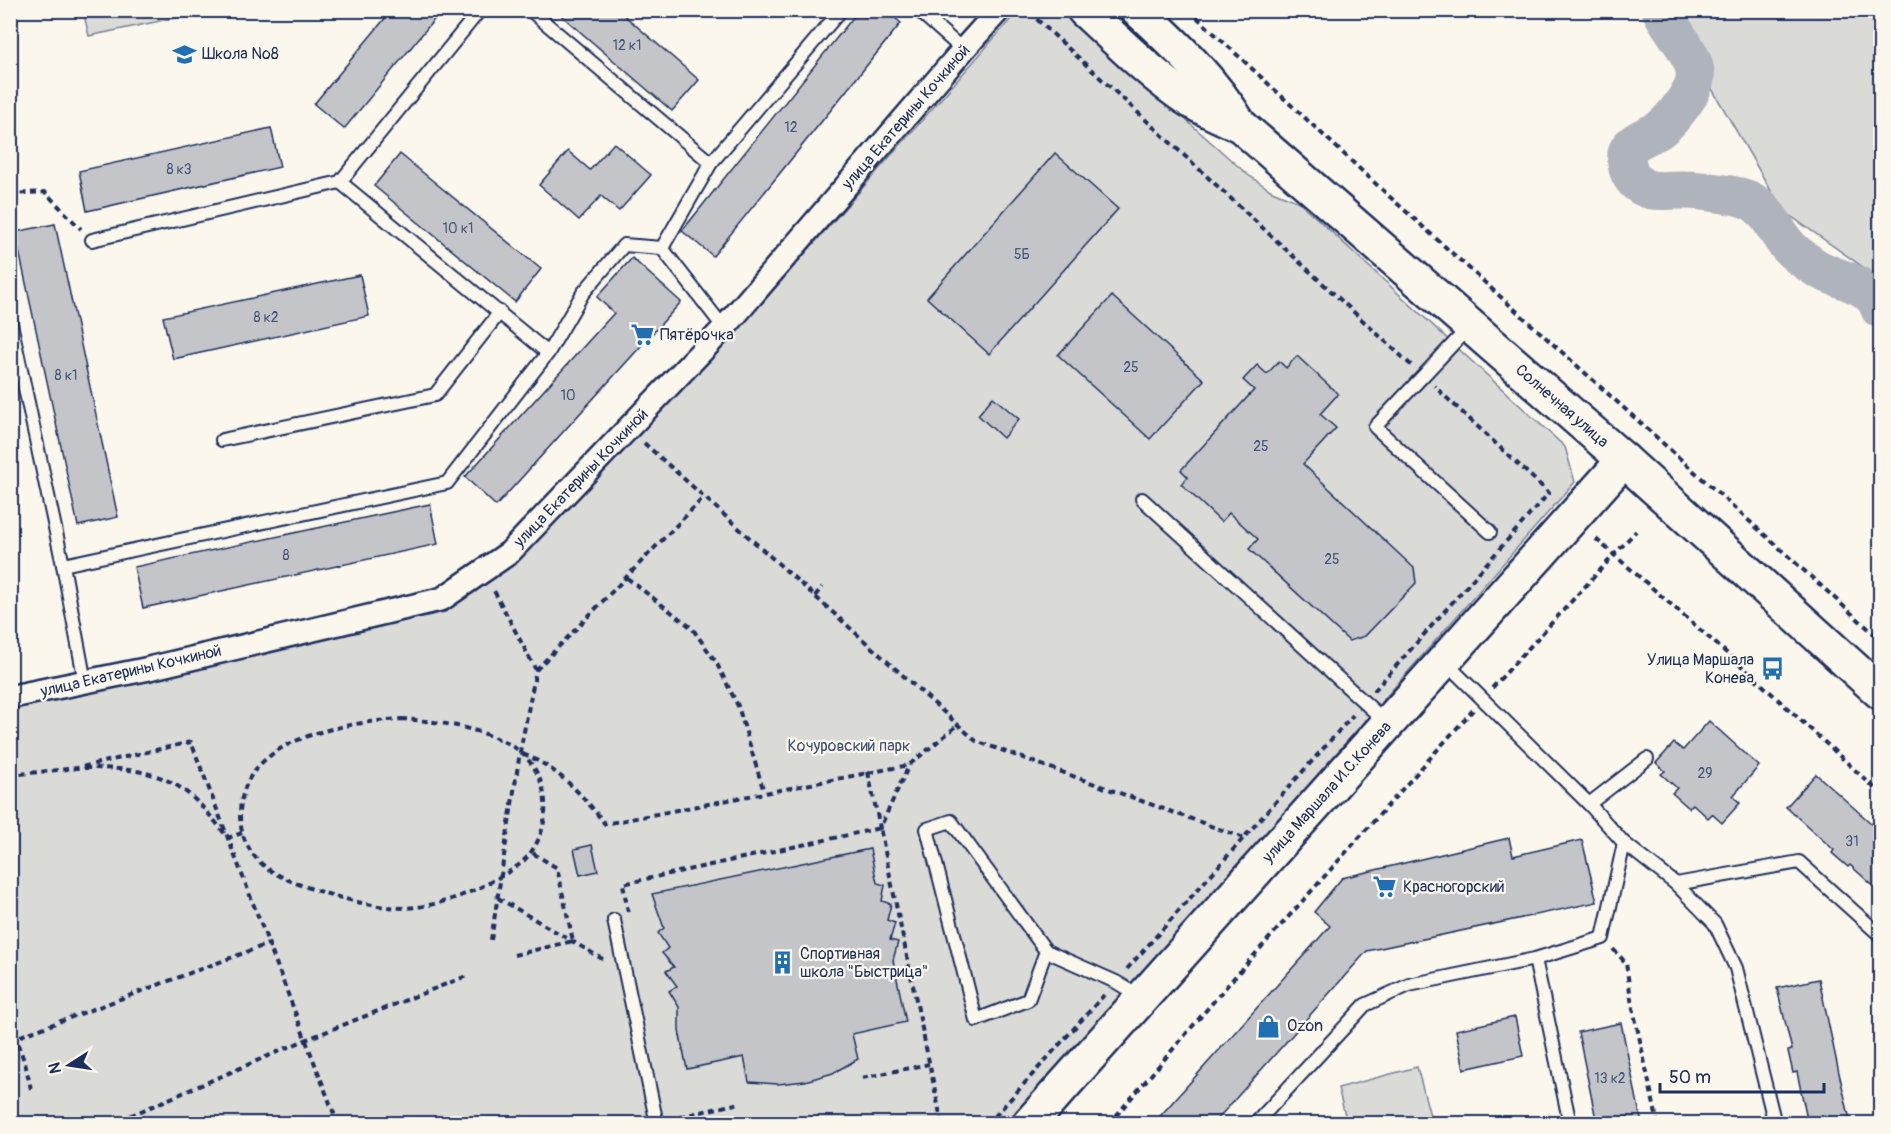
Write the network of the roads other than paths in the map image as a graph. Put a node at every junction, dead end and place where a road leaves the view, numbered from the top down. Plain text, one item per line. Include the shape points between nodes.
1 (480, 10) edge
2 (530, 10) edge
3 (841, 10) edge
4 (918, 10) edge
5 (999, 10) edge
6 (1084, 10) edge
7 (1138, 10) edge
8 (963, 50) junction
9 (1240, 125) junction
10 (711, 163) junction
11 (340, 182) junction
12 (92, 240) road end
13 (662, 248) junction
14 (500, 312) junction
15 (10, 319) edge
16 (1470, 326) junction
17 (724, 328) junction
18 (548, 353) junction
19 (222, 440) dead end
20 (1624, 460) junction
21 (1142, 499) dead end
22 (1490, 532) dead end
23 (63, 565) junction
24 (1444, 661) junction
25 (85, 682) junction
26 (1881, 692) edge
27 (10, 697) edge
28 (1388, 723) junction
29 (1647, 759) dead end
30 (1589, 804) junction
31 (1624, 843) junction
32 (1676, 884) junction
33 (614, 920) dead end
34 (1881, 935) edge
35 (1046, 951) junction
36 (1535, 959) junction
37 (1129, 990) junction
38 (657, 1123) edge
39 (1029, 1124) edge
40 (1255, 1124) edge
41 (1570, 1124) edge
42 (1775, 1124) edge

1 - 11 lane
2 - 10 lane
3 - 10 lane
4 - 8 lane
5 - 8 street, улица Екатерины Кочкиной
6 - 9 main road, Солнечная улица via 1179,93
7 - 9 main road, Солнечная улица via 1204,74
8 - 17 street, улица Екатерины Кочкиной
9 - 16 main road, Солнечная улица
10 - 13 lane
11 - 12 lane
11 - 14 lane
13 - 17 lane
13 - 18 lane via 624,245 584,293
14 - 18 lane
14 - 19 lane via 435,395
15 - 23 lane
16 - 20 main road, Солнечная улица
16 - 22 lane via 1375,427
17 - 25 street, улица Екатерины Кочкиной via 509,553 442,599
18 - 23 lane via 447,483
20 - 24 main road, улица Маршала И.С.Конева
20 - 26 main road, Солнечная улица
21 - 28 lane
23 - 25 lane
24 - 28 main road, улица Маршала И.С.Конева
24 - 30 lane
25 - 27 street, улица Екатерины Кочкиной
28 - 37 main road, улица Маршала И.С.Конева
29 - 30 lane
30 - 31 lane
31 - 32 lane
31 - 36 lane via 1603,938
32 - 34 lane via 1799,862
32 - 42 lane via 1716,924 1736,968
33 - 38 lane
35 - 35 lane via 951,821 927,829 976,1020 1028,1000
35 - 37 lane
36 - 40 lane via 1409,985 1365,1005
36 - 41 lane
37 - 39 main road, улица Маршала И.С.Конева

